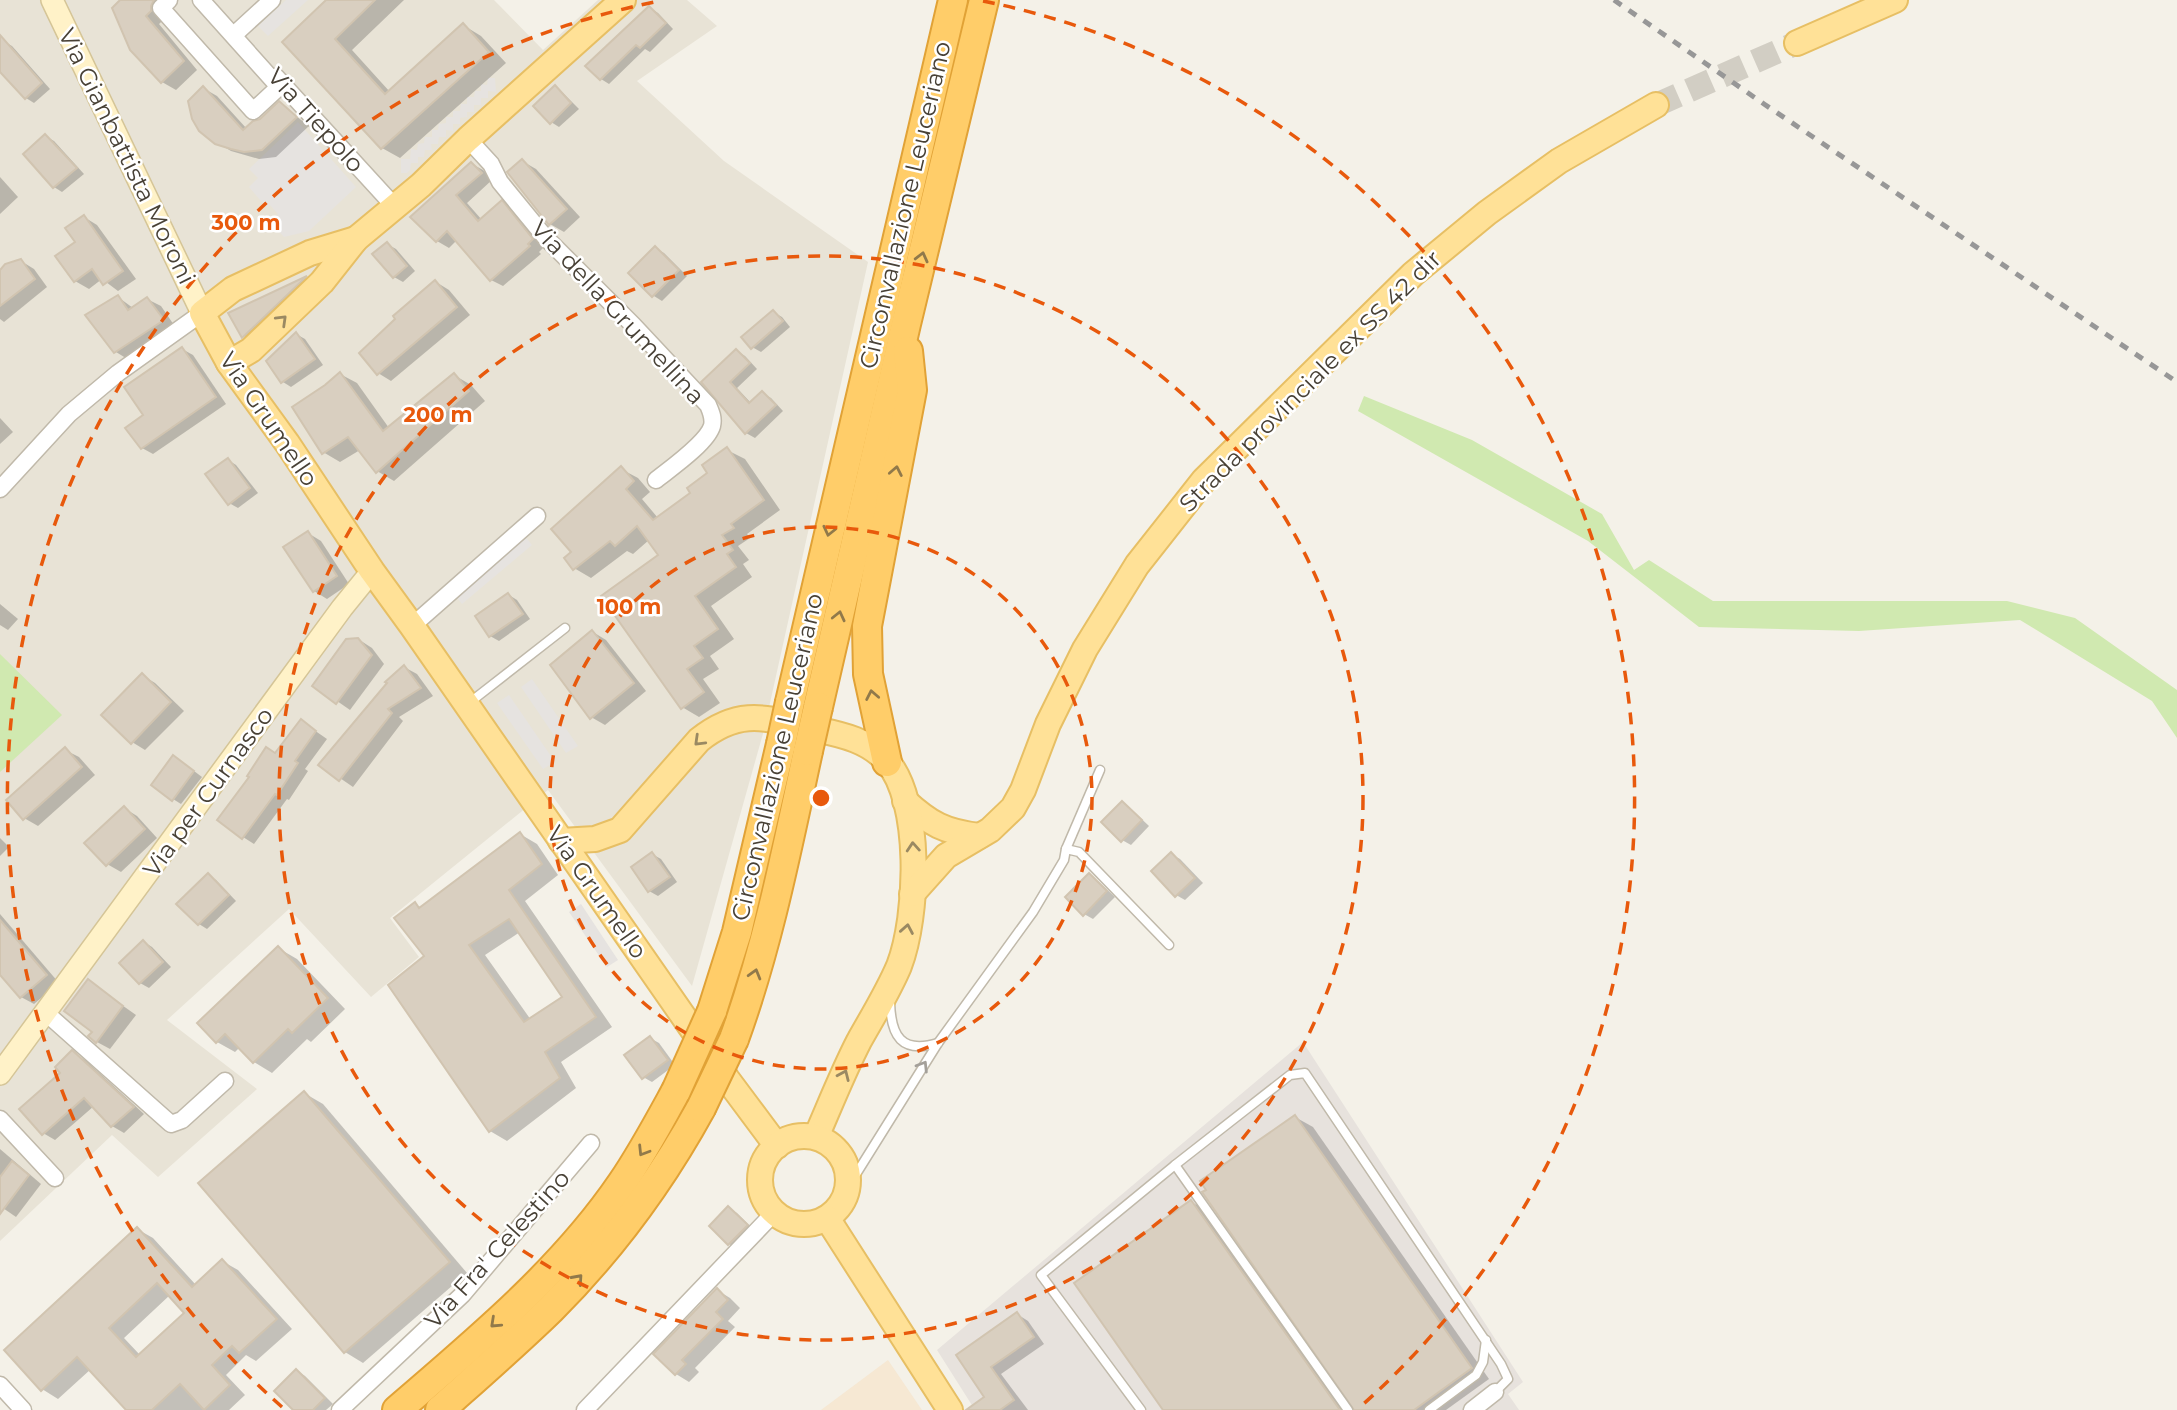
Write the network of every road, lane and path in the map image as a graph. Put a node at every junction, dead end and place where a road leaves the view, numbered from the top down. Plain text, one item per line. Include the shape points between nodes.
1 (52, 0) edge
2 (169, 0) edge
3 (204, 0) edge
4 (272, 0) edge
5 (623, 0) edge
6 (953, 0) edge
7 (984, 0) edge
8 (1895, 0) edge
9 (236, 33) junction
10 (1797, 43) tunnel mouth
11 (1656, 105) tunnel mouth
12 (468, 139) junction
13 (395, 207) junction
14 (356, 239) junction
15 (202, 313) junction
16 (906, 324) junction
17 (229, 363) junction
18 (656, 480) dead end
19 (0, 489) edge
20 (537, 516) dead end
21 (372, 572) junction
22 (412, 626) junction
23 (565, 628) dead end
24 (467, 705) junction
25 (887, 762) junction
26 (1100, 770) dead end
27 (905, 801) junction
28 (979, 836) junction
29 (561, 841) junction
30 (1066, 849) junction
31 (912, 894) junction
32 (1169, 945) dead end
33 (890, 985) junction
34 (46, 1013) junction
35 (938, 1043) junction
36 (0, 1074) edge
37 (225, 1081) dead end
38 (0, 1119) edge
39 (816, 1137) junction
40 (591, 1143) dead end
41 (776, 1146) junction
42 (1174, 1165) junction
43 (55, 1178) dead end
44 (848, 1187) junction
45 (774, 1213) junction
46 (827, 1218) junction
47 (1486, 1340) junction
48 (1, 1388) edge
49 (1486, 1403) edge
50 (23, 1410) edge
51 (340, 1410) edge
52 (397, 1410) edge
53 (440, 1410) edge
54 (585, 1410) edge
55 (950, 1410) edge
56 (1141, 1410) edge
57 (1348, 1410) edge
58 (1430, 1410) edge

1 - 15 street, Via Gianbattista Moroni
2 - 3 street via 161,8 253,110 279,87
3 - 9 street, Via Tiepolo
4 - 9 street
5 - 12 main road
6 -> 52 highway, Circonvallazione Leuceriano, bridge via 737,932 712,1011 676,1091 622,1184 523,1296
16 -> 7 highway, Circonvallazione Leuceriano
8 - 10 main road
9 - 13 street, Via Tiepolo
11 - 28 main road, Strada provinciale ex SS 42 dir via 1559,161 1413,274 1204,480 1137,565 1085,649 1013,808
12 - 13 main road
12 - 18 street, Via della Grumellina via 545,237 708,405 712,427 706,437
13 - 14 main road
14 - 15 main road via 310,253 233,289
17 -> 14 main road via 251,349 322,282
15 - 17 main road, Via Grumello
15 - 19 street via 69,414
25 -> 16 highway via 868,674 867,626 912,390
53 -> 16 highway, Circonvallazione Leuceriano, bridge via 551,1309 621,1230 701,1108 734,1039 771,918
17 - 21 main road, Via Grumello
20 - 22 street
21 - 22 main road, Via Grumello
21 - 34 street, Via per Curnasco
22 - 24 main road, Via Grumello
23 - 24 lane
24 - 29 main road, Via Grumello
25 - 27 main road
25 -> 29 main road via 872,748 841,735 760,718 730,720 699,740 620,830 595,839
26 - 30 lane
27 - 28 main road via 942,829
31 -> 27 main road via 912,835
28 - 31 main road, Strada provinciale ex SS 42 dir via 946,856
29 - 41 main road, Via Grumello
30 - 32 lane via 1079,852
30 - 35 lane via 1034,912
33 -> 31 main road via 900,963
33 - 35 lane via 895,1035 917,1048
39 -> 33 main road
34 - 36 street, Via per Curnasco
34 - 37 street via 171,1124 182,1120
44 -> 35 lane
38 - 43 street
39 - 41 main road via 802,1136
39 - 44 main road via 838,1151
40 - 51 street, Via Fra' Celestino via 462,1295
41 - 45 main road via 762,1166 760,1179 761,1192
42 - 47 lane via 1290,1075 1305,1073
42 - 56 lane via 1041,1275
42 - 57 lane
44 - 46 main road via 837,1210
45 - 46 main road via 797,1224
45 - 54 street
46 - 55 main road
47 - 49 lane via 1507,1379
47 - 58 lane via 1476,1375
48 - 50 street

